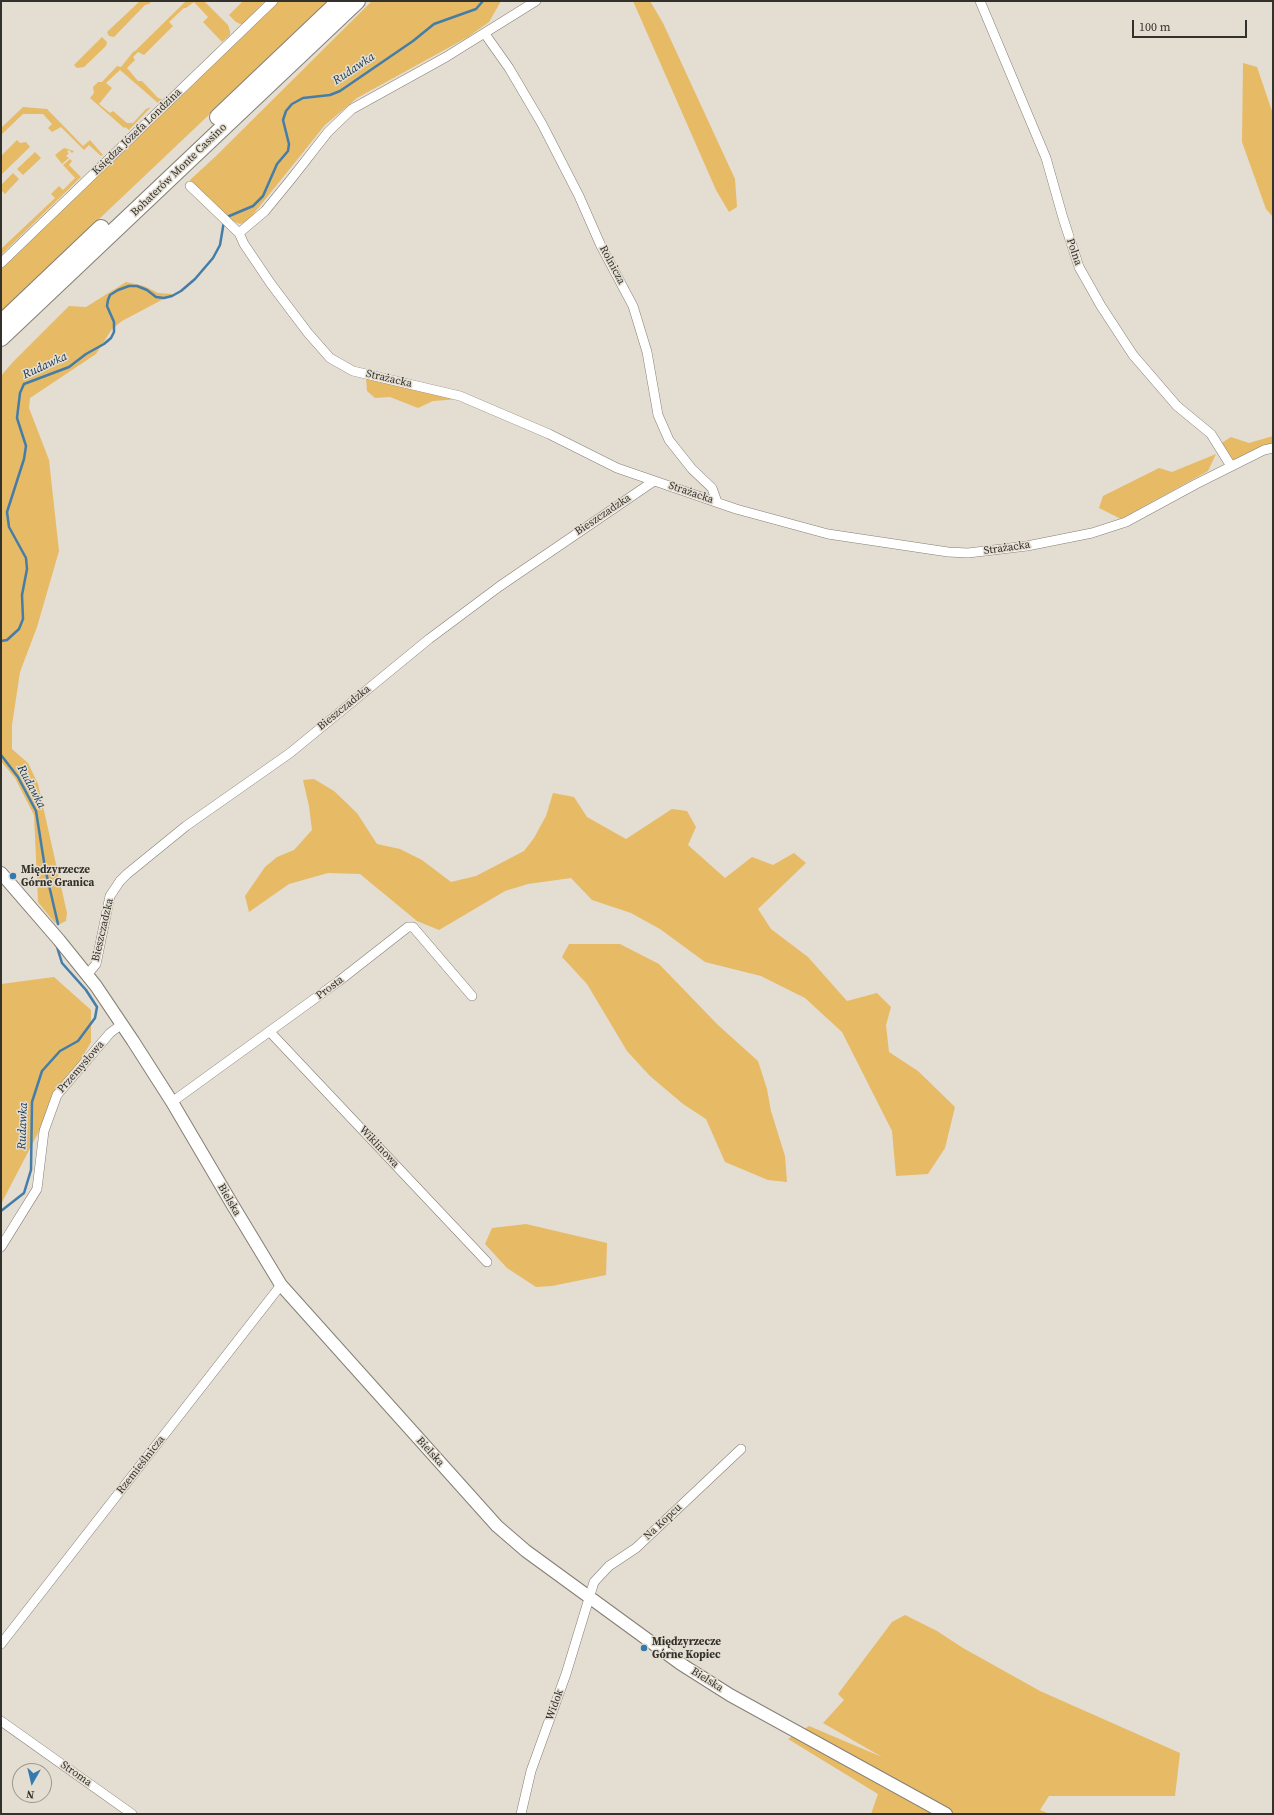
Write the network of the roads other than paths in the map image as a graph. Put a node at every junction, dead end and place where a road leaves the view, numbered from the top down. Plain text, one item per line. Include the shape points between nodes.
1 (273, 1) edge
2 (340, 1) edge
3 (357, 1) edge
4 (536, 1) edge
5 (980, 1) edge
6 (485, 34) junction
7 (190, 186) dead end
8 (240, 233) junction
9 (1, 263) edge
10 (1, 323) edge
11 (1, 338) edge
12 (1273, 448) edge
13 (1232, 466) junction
14 (654, 481) junction
15 (717, 502) junction
16 (1, 873) edge
17 (87, 975) junction
18 (472, 996) dead end
19 (122, 1024) junction
20 (270, 1032) junction
21 (172, 1102) junction
22 (1, 1248) edge
23 (487, 1262) dead end
24 (281, 1285) junction
25 (741, 1449) dead end
26 (589, 1596) junction
27 (1, 1644) edge
28 (1, 1721) edge
29 (132, 1814) edge
30 (521, 1814) edge
31 (946, 1814) edge

1 - 9 street, Księdza Józefa Londzina
2 - 10 highway, Bohaterów Monte Cassino
3 - 11 highway, Bohaterów Monte Cassino
4 - 6 street
5 - 13 street, Polna via 1046,158 1079,267 1133,355 1176,406 1211,434
6 - 8 street via 352,109 328,132 265,211
6 - 15 street, Rolnicza via 509,68 542,124 633,306 647,352 658,415 670,440 692,469 712,488
7 - 8 street, Strażacka
8 - 14 street, Strażacka via 244,244 271,284 330,358 353,371 460,396 550,434 617,468
12 - 13 street, Strażacka
13 - 15 street, Strażacka via 1126,522 1027,546 968,553 828,534
14 - 15 street, Strażacka
14 - 17 street, Bieszczadzka via 500,586 434,635 290,753 186,826 127,874 110,896 96,964
16 - 17 street, Bielska
17 - 19 street, Bielska
18 - 20 street, Prosta via 413,927 408,927
19 - 21 street, Bielska
19 - 22 street, Przemysłowa via 110,1033 57,1095 44,1131 37,1189
20 - 21 street, Prosta
20 - 23 street, Wiklinowa
21 - 24 street, Bielska
24 - 26 street, Bielska via 497,1526 526,1551
24 - 27 street, Rzemieślnicza
25 - 26 street, Na Kopcu via 636,1548 609,1566 594,1582
26 - 30 street, Widok via 566,1674 531,1771
26 - 31 street, Bielska via 681,1664 730,1695
28 - 29 street, Stroma

